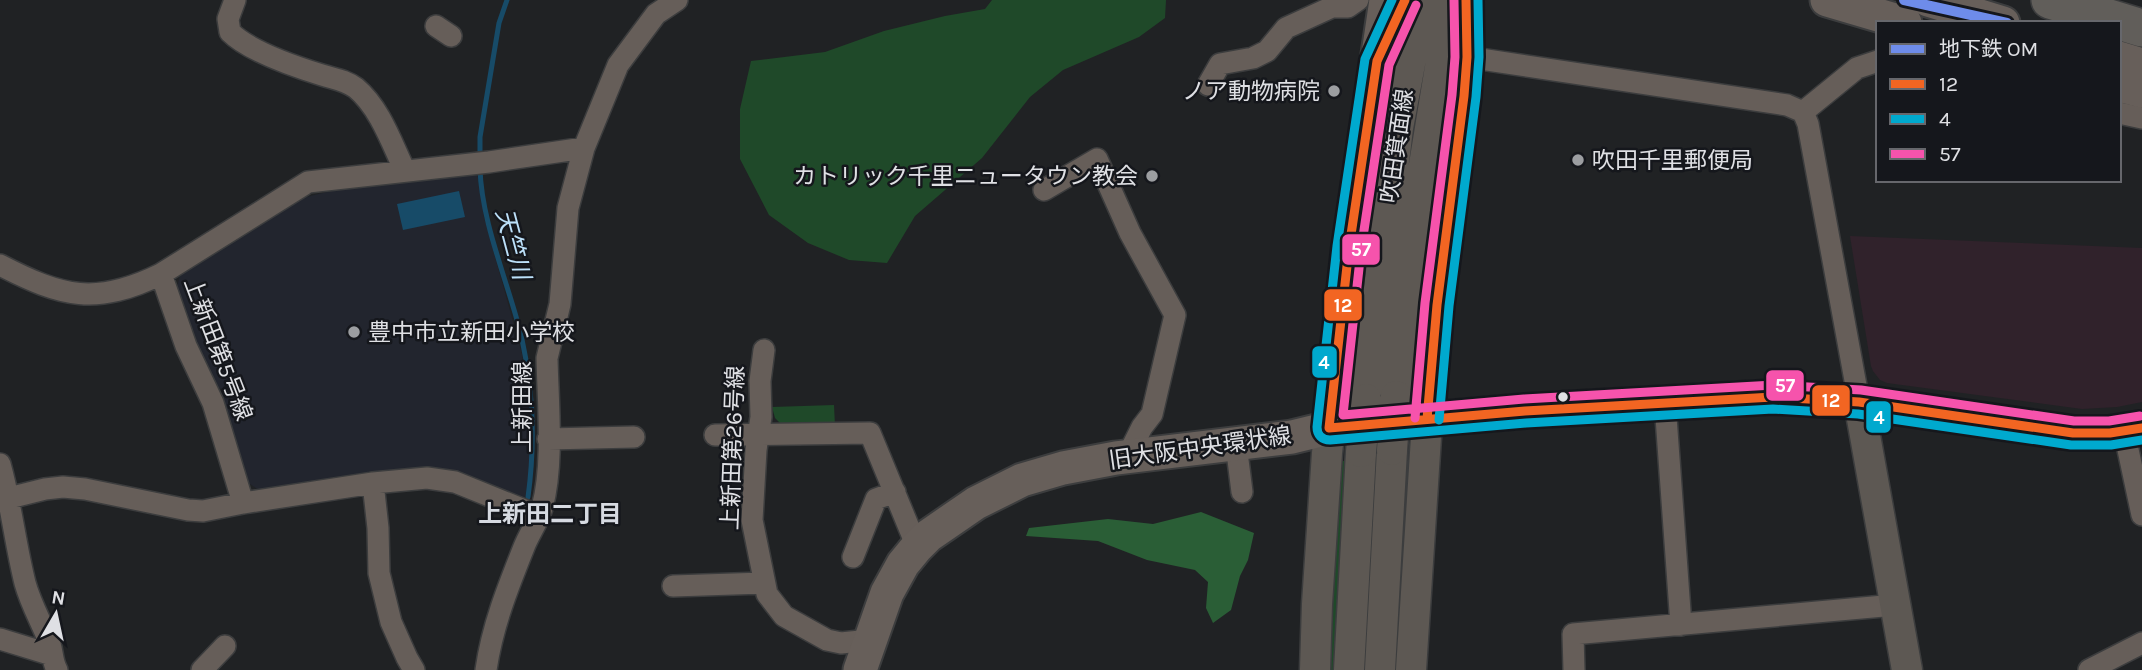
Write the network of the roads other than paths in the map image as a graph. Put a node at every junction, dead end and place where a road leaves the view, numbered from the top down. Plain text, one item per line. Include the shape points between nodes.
1 (235, 0) edge
2 (677, 0) edge
3 (1358, 0) edge
4 (1386, 0) edge
5 (1405, 0) edge
6 (1422, 0) edge
7 (1451, 0) edge
8 (1466, 0) edge
9 (1827, 0) edge
10 (1928, 0) edge
11 (2050, 0) edge
12 (1898, 21) edge
13 (1996, 21) edge
14 (2142, 27) edge
15 (1467, 57) junction
16 (2121, 59) edge
17 (1377, 61) junction
18 (1876, 62) edge
19 (2142, 65) edge
20 (1208, 85) dead end
21 (2121, 86) edge
22 (2142, 91) edge
23 (1802, 112) junction
24 (2121, 113) edge
25 (2142, 118) edge
26 (584, 148) junction
27 (405, 171) junction
28 (1044, 190) dead end
29 (1, 267) edge
30 (161, 274) junction
31 (764, 350) dead end
32 (1858, 402) junction
33 (1665, 403) junction
34 (1427, 419) junction
35 (1329, 428) junction
36 (2133, 429) edge
37 (715, 435) dead end
38 (758, 435) junction
39 (634, 437) dead end
40 (548, 439) junction
41 (1236, 444) junction
42 (1127, 457) junction
43 (0, 464) edge
44 (373, 483) junction
45 (895, 492) junction
46 (1242, 492) dead end
47 (9, 498) junction
48 (243, 503) junction
49 (2142, 515) edge
50 (539, 516) junction
51 (917, 547) junction
52 (853, 557) dead end
53 (764, 583) junction
54 (673, 586) dead end
55 (1895, 605) junction
56 (1681, 625) junction
57 (0, 639) edge
58 (2142, 643) edge
59 (225, 646) dead end
60 (865, 655) edge
61 (54, 662) edge
62 (202, 670) edge
63 (414, 670) edge
64 (486, 670) edge
65 (1315, 670) edge
66 (1349, 670) edge
67 (1380, 670) edge
68 (1411, 670) edge
69 (1574, 670) edge
70 (1907, 670) edge
71 (2089, 670) edge

1 - 27 street via 228,19 230,32 286,63 338,78 358,90 378,116
2 - 26 street, 上新田線 via 656,14 618,65
3 - 20 street via 1286,28 1267,51 1253,58 1220,64
4 - 17 main road
5 - 17 main road
6 - 66 main road, 吹田箕面線, bridge via 1398,128 1366,399
7 - 67 main road, 吹田箕面線, bridge via 1414,226 1396,396
8 - 15 main road
9 - 12 main road
10 - 13 main road
11 - 14 highway
15 - 23 street via 1787,105
15 - 34 main road
16 - 19 main road
17 - 35 main road via 1349,248
18 - 23 street via 1857,68
21 - 22 main road
23 - 32 street via 1808,124
24 - 25 street
26 - 27 street, 上新田第5号線
26 - 40 street, 上新田線 via 568,208 558,317 548,351
27 - 30 street, 上新田第5号線 via 309,182
28 - 42 street via 1097,159 1130,233 1175,315 1152,414
29 - 30 street via 41,285 80,294 112,293
30 - 48 street, 上新田第5号線 via 186,346 213,403
31 - 38 street, 上新田第26号線
32 - 33 main road, 旧大阪中央環状線 via 1773,397
32 - 36 main road, 旧大阪中央環状線 via 2073,433
32 - 55 main road
33 - 34 main road, 旧大阪中央環状線
33 - 56 street
34 - 35 main road, 旧大阪中央環状線
34 - 68 main road
35 - 41 main road, 旧大阪中央環状線
35 - 65 main road
36 - 49 street
37 - 38 street
38 - 45 street via 870,433
38 - 53 street, 上新田第26号線 via 752,520
39 - 40 street
40 - 50 street, 上新田線
41 - 42 main road, 旧大阪中央環状線
41 - 46 street
42 - 51 main road, 旧大阪中央環状線 via 1022,480 964,510
43 - 47 street
44 - 48 street
44 - 50 street via 443,479
44 - 63 street via 379,573 391,622
45 - 51 street
45 - 52 street via 876,499
47 - 48 street via 63,487 188,510
47 - 61 street via 20,564
50 - 64 street, 上新田線 via 495,625
51 - 60 main road, 旧大阪中央環状線 via 894,577
53 - 54 street
53 - 60 street, 上新田第26号線 via 784,616 834,642 849,643
55 - 56 street
55 - 70 main road
56 - 69 street via 1573,634
57 - 61 street
58 - 71 street
59 - 62 street

